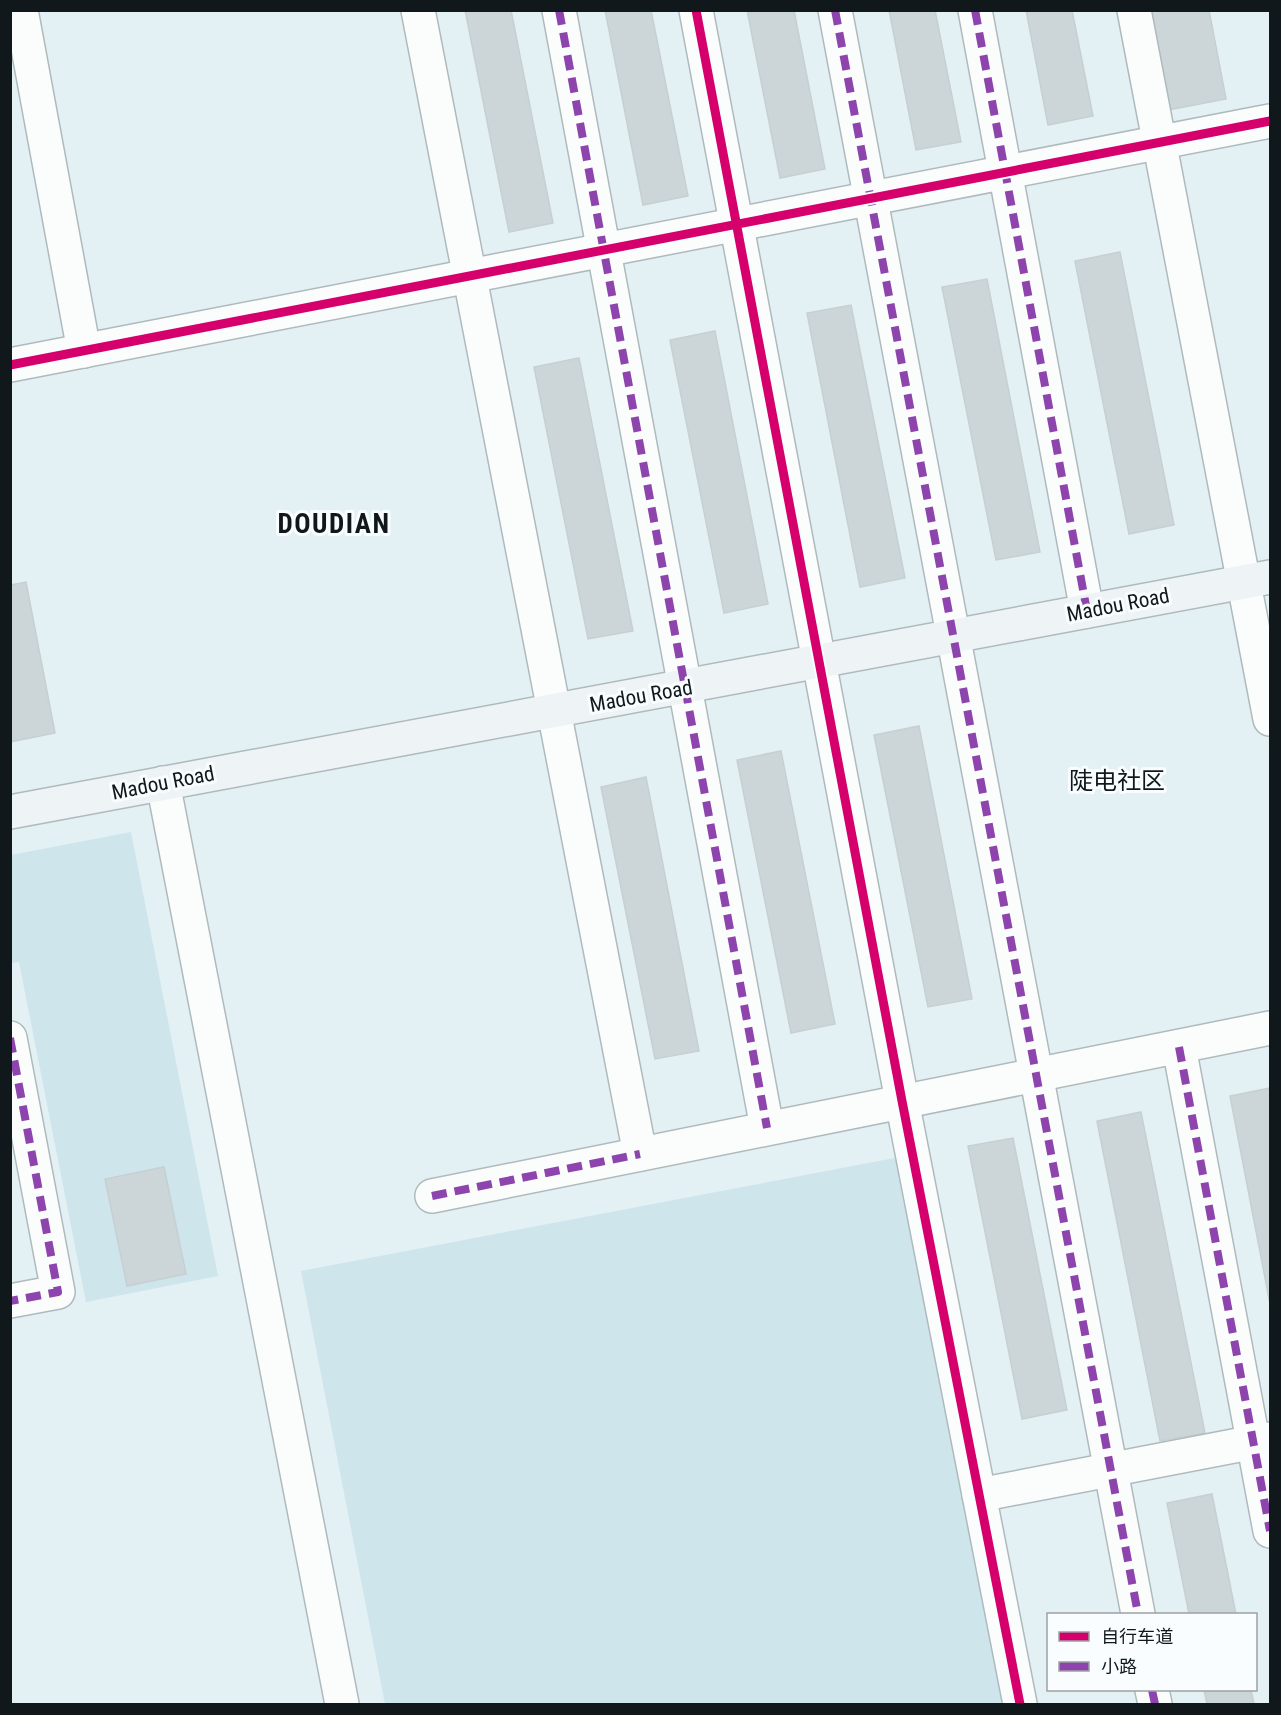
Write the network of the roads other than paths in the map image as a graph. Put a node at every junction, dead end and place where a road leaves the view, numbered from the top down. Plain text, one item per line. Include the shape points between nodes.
1 (21, 10) edge
2 (418, 10) edge
3 (559, 10) edge
4 (696, 10) edge
5 (835, 10) edge
6 (975, 10) edge
7 (1134, 10) edge
8 (1270, 121) edge
9 (1159, 143) junction
10 (1005, 173) junction
11 (871, 198) junction
12 (736, 225) junction
13 (603, 250) junction
14 (469, 276) junction
15 (84, 351) junction
16 (10, 365) edge
17 (1257, 579) edge
18 (1087, 611) junction
19 (953, 637) junction
20 (819, 662) junction
21 (685, 688) junction
22 (554, 711) junction
23 (1270, 719) edge
24 (163, 783) junction
25 (10, 812) edge
26 (1270, 1028) edge
27 (10, 1038) edge
28 (1179, 1047) junction
29 (1036, 1075) junction
30 (902, 1101) junction
31 (767, 1128) junction
32 (640, 1154) junction
33 (432, 1196) dead end
34 (10, 1301) edge
35 (1262, 1441) edge
36 (1111, 1470) junction
37 (979, 1495) junction
38 (1270, 1531) edge
39 (1138, 1613) edge
40 (342, 1704) edge
41 (1020, 1704) edge

1 - 15 street
2 - 14 street
3 - 13 street
4 - 12 street
5 - 11 street
6 - 10 street
7 - 9 street
8 - 9 street
9 - 10 street
9 - 17 street
10 - 11 street
10 - 18 street
11 - 12 street
11 - 19 street
12 - 13 street
12 - 20 street
13 - 14 street
13 - 21 street
14 - 15 street
14 - 22 street
15 - 16 street
17 - 18 street, Madou Road
17 - 23 street
18 - 19 street, Madou Road
19 - 20 street, Madou Road
19 - 29 street
20 - 21 street, Madou Road
20 - 30 street
21 - 22 street, Madou Road
21 - 31 street
22 - 24 street, Madou Road
22 - 32 street
24 - 25 street, Madou Road
24 - 40 street
26 - 28 street
27 - 34 street via 58,1292
28 - 29 street
28 - 35 street
29 - 30 street
29 - 36 street
30 - 31 street
30 - 37 street
31 - 32 street
32 - 33 street
35 - 36 street
35 - 38 street
36 - 37 street
36 - 39 street
37 - 41 street

